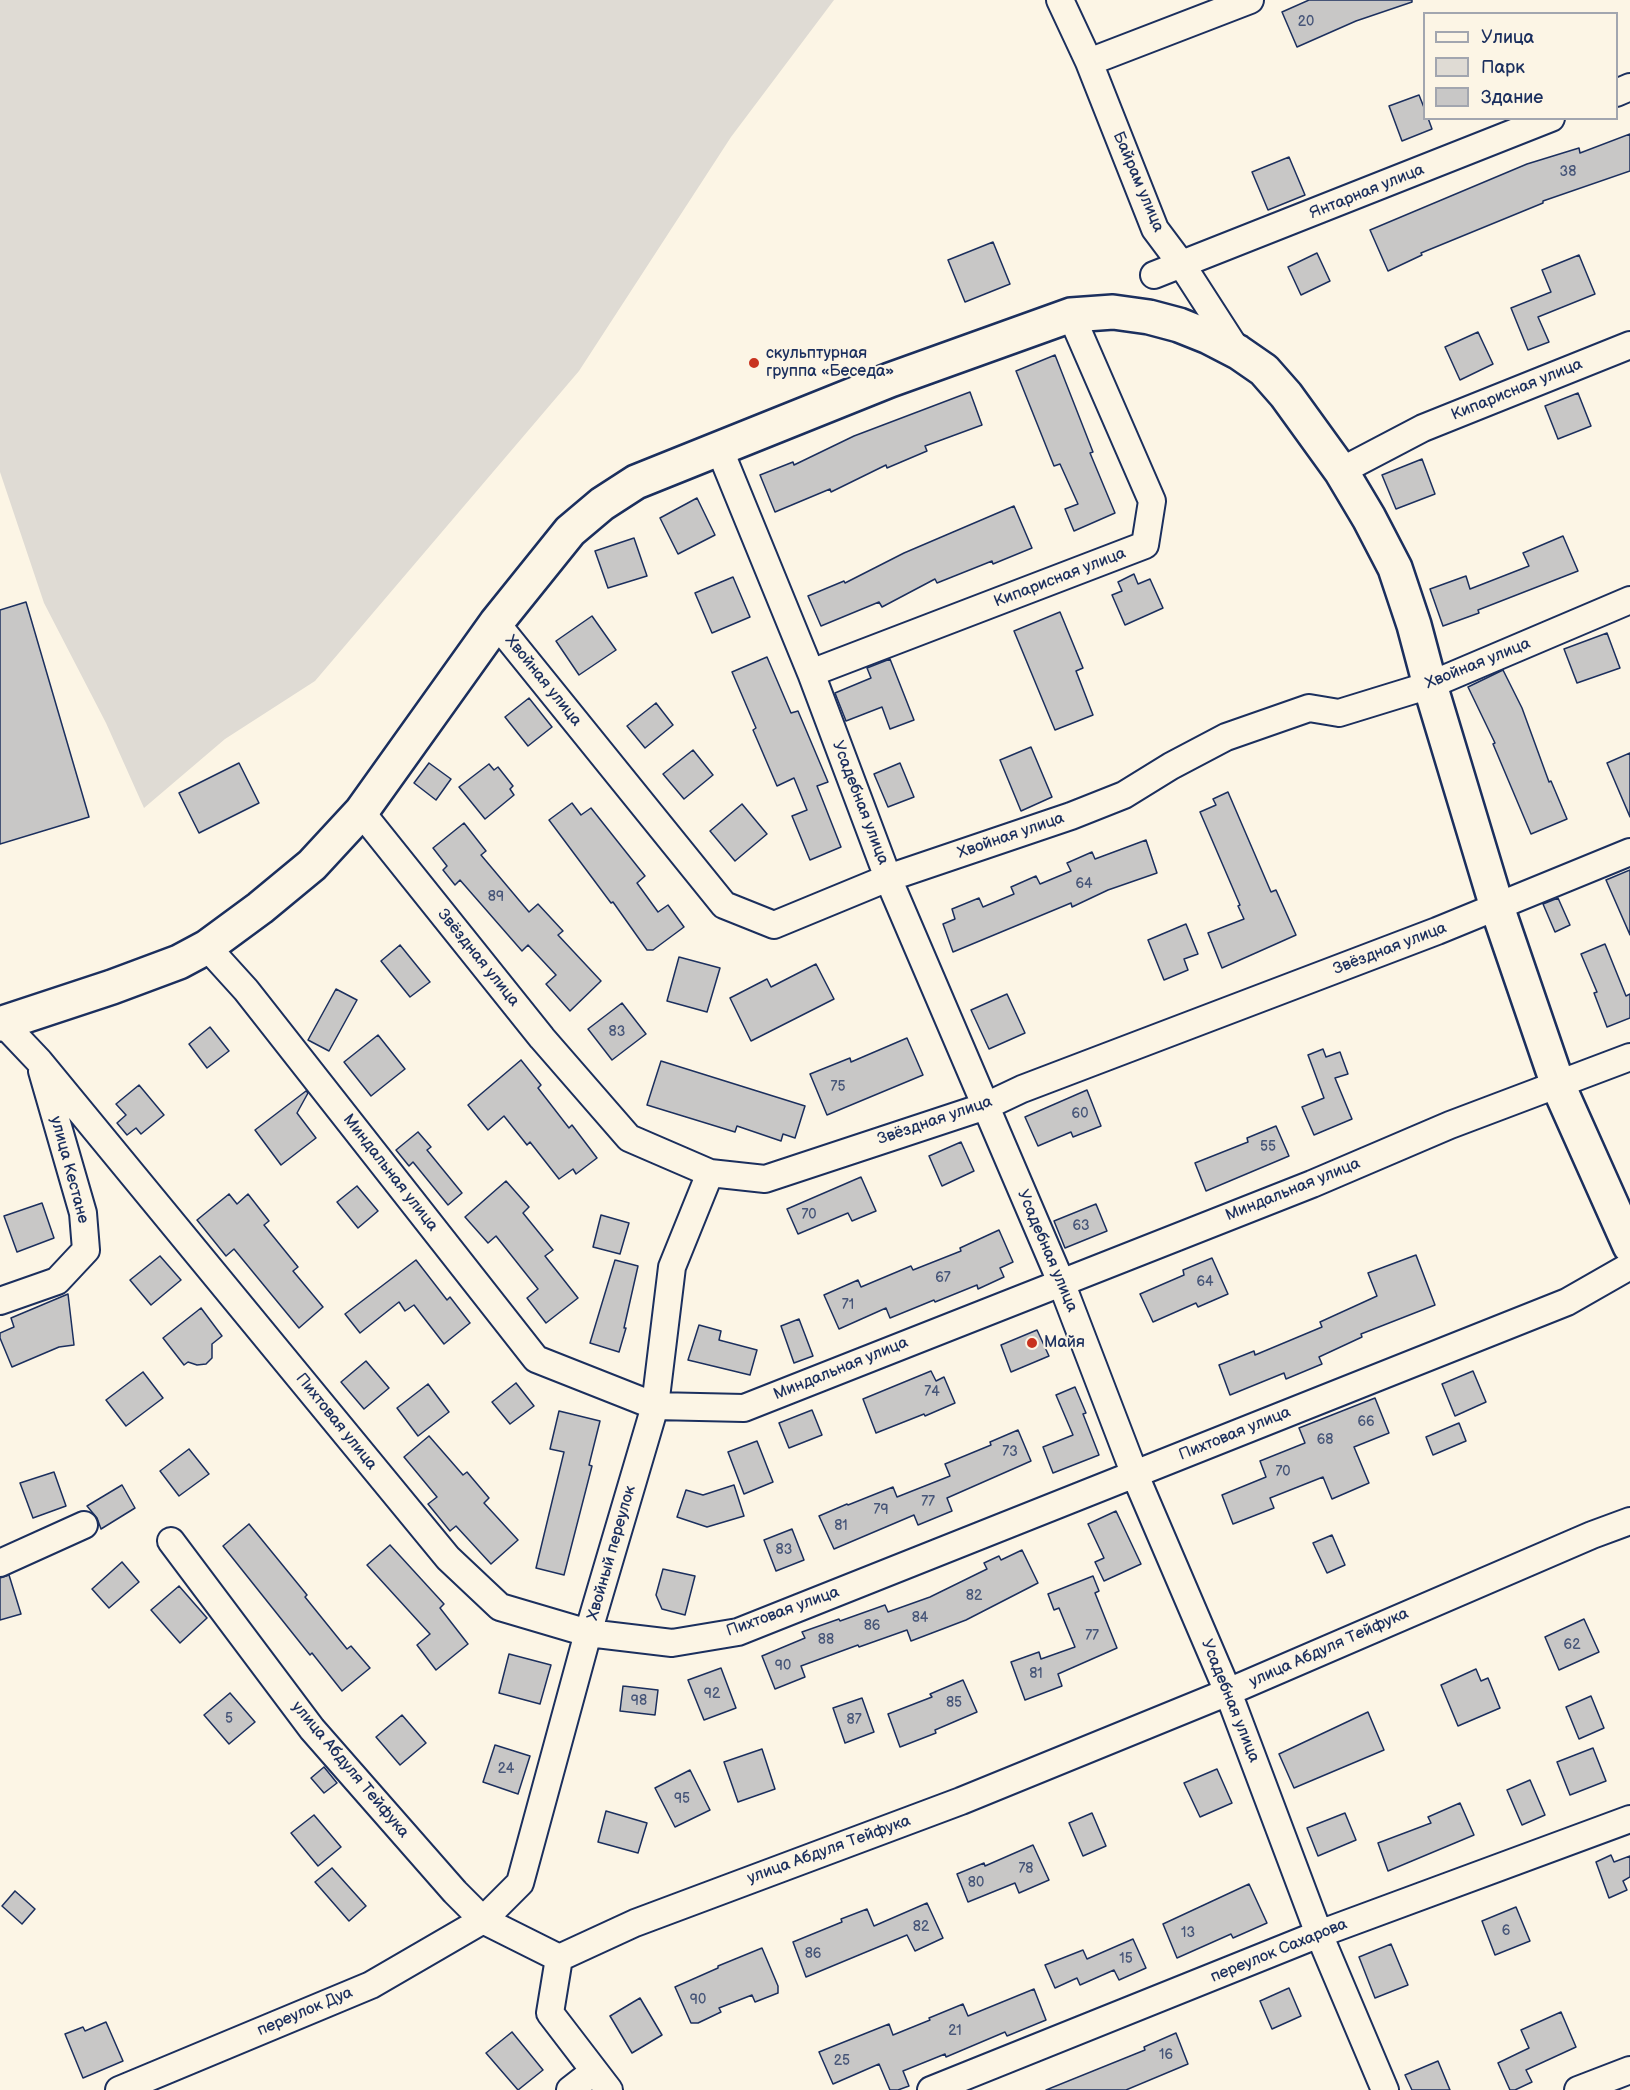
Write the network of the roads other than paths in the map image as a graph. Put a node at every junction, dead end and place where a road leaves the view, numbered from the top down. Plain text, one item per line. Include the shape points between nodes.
1 (1059, 0) edge
2 (1250, 0) edge
3 (1089, 62) junction
4 (1546, 120) edge
5 (1155, 229) junction
6 (1182, 265) junction
7 (1154, 275) junction
8 (1071, 315) junction
9 (1149, 317) junction
10 (1630, 345) edge
11 (1238, 352) junction
12 (719, 448) junction
13 (1341, 471) junction
14 (1630, 600) edge
15 (496, 623) junction
16 (810, 673) junction
17 (1430, 684) junction
18 (361, 812) junction
19 (1630, 852) edge
20 (888, 878) junction
21 (1497, 907) junction
22 (207, 947) junction
23 (2, 1024) edge
24 (1630, 1057) edge
25 (39, 1061) junction
26 (1558, 1085) junction
27 (986, 1106) junction
28 (710, 1173) junction
29 (1630, 1246) edge
30 (1630, 1266) edge
31 (1061, 1282) junction
32 (0, 1301) edge
33 (655, 1406) junction
34 (1135, 1475) junction
35 (1626, 1524) edge
36 (84, 1526) dead end
37 (171, 1541) dead end
38 (0, 1563) edge
39 (588, 1633) junction
40 (1228, 1692) junction
41 (1630, 1819) edge
42 (483, 1920) junction
43 (1319, 1934) junction
44 (559, 1958) junction
45 (1630, 2070) edge
46 (601, 2081) edge
47 (119, 2090) edge
48 (570, 2090) edge
49 (931, 2090) edge
50 (1385, 2090) edge
51 (1578, 2090) edge

1 - 3 street, Байрам улица
2 - 3 street
3 - 5 street, Байрам улица
4 - 6 street, Янтарная улица
5 - 6 street, Байрам улица
5 - 7 street
6 - 7 street, Янтарная улица
6 - 11 street, Байрам улица
7 - 9 street
8 - 9 street via 1113,312
8 - 12 street via 890,380
8 - 16 street, Кипарисная улица via 1152,501 1145,545
9 - 11 street via 1179,325
10 - 13 street, Кипарисная улица via 1423,428
11 - 13 street via 1264,370 1286,395
12 - 15 street via 636,482 602,504 570,531
12 - 16 street, Усадебная улица
13 - 17 street via 1395,568
14 - 17 street, Хвойная улица
15 - 18 street
15 - 20 street, Хвойная улица via 723,905 774,925
16 - 20 street, Усадебная улица
17 - 20 street, Хвойная улица via 1339,713 1309,708 1226,736 1124,795
17 - 21 street
18 - 22 street via 312,865
18 - 28 street, Звёздная улица via 542,1038 629,1138
19 - 21 street, Звёздная улица
20 - 27 street, Усадебная улица
21 - 26 street
21 - 27 street, Звёздная улица
22 - 23 street via 179,962
22 - 33 street, Миндальная улица via 246,990 537,1359
23 - 25 street, Пихтовая улица
24 - 26 street, Миндальная улица
25 - 32 street, улица Кестане via 83,1213 86,1250 57,1281
25 - 39 street, Пихтовая улица via 448,1558 500,1607
26 - 29 street
26 - 31 street, Миндальная улица
27 - 28 street, Звёздная улица via 765,1179
27 - 31 street, Усадебная улица
28 - 33 street, Хвойный переулок via 672,1267
30 - 34 street, Пихтовая улица via 1567,1302
31 - 33 street, Миндальная улица via 744,1408
31 - 34 street, Усадебная улица
33 - 39 street, Хвойный переулок
34 - 39 street, Пихтовая улица via 738,1632 672,1643
34 - 40 street, Усадебная улица
35 - 40 street, улица Абдуля Тейфука
36 - 38 street
37 - 42 street, улица Абдуля Тейфука via 312,1729
39 - 42 street, Хвойный переулок via 520,1883
40 - 43 street, Усадебная улица
40 - 44 street, улица Абдуля Тейфука via 961,1801 635,1923
41 - 43 street, переулок Сахарова
42 - 44 street, улица Абдуля Тейфука
42 - 47 street, переулок Дуа via 371,1985
43 - 49 street, переулок Сахарова
43 - 50 street, Усадебная улица
44 - 46 street via 550,2013
45 - 51 street
46 - 48 street

